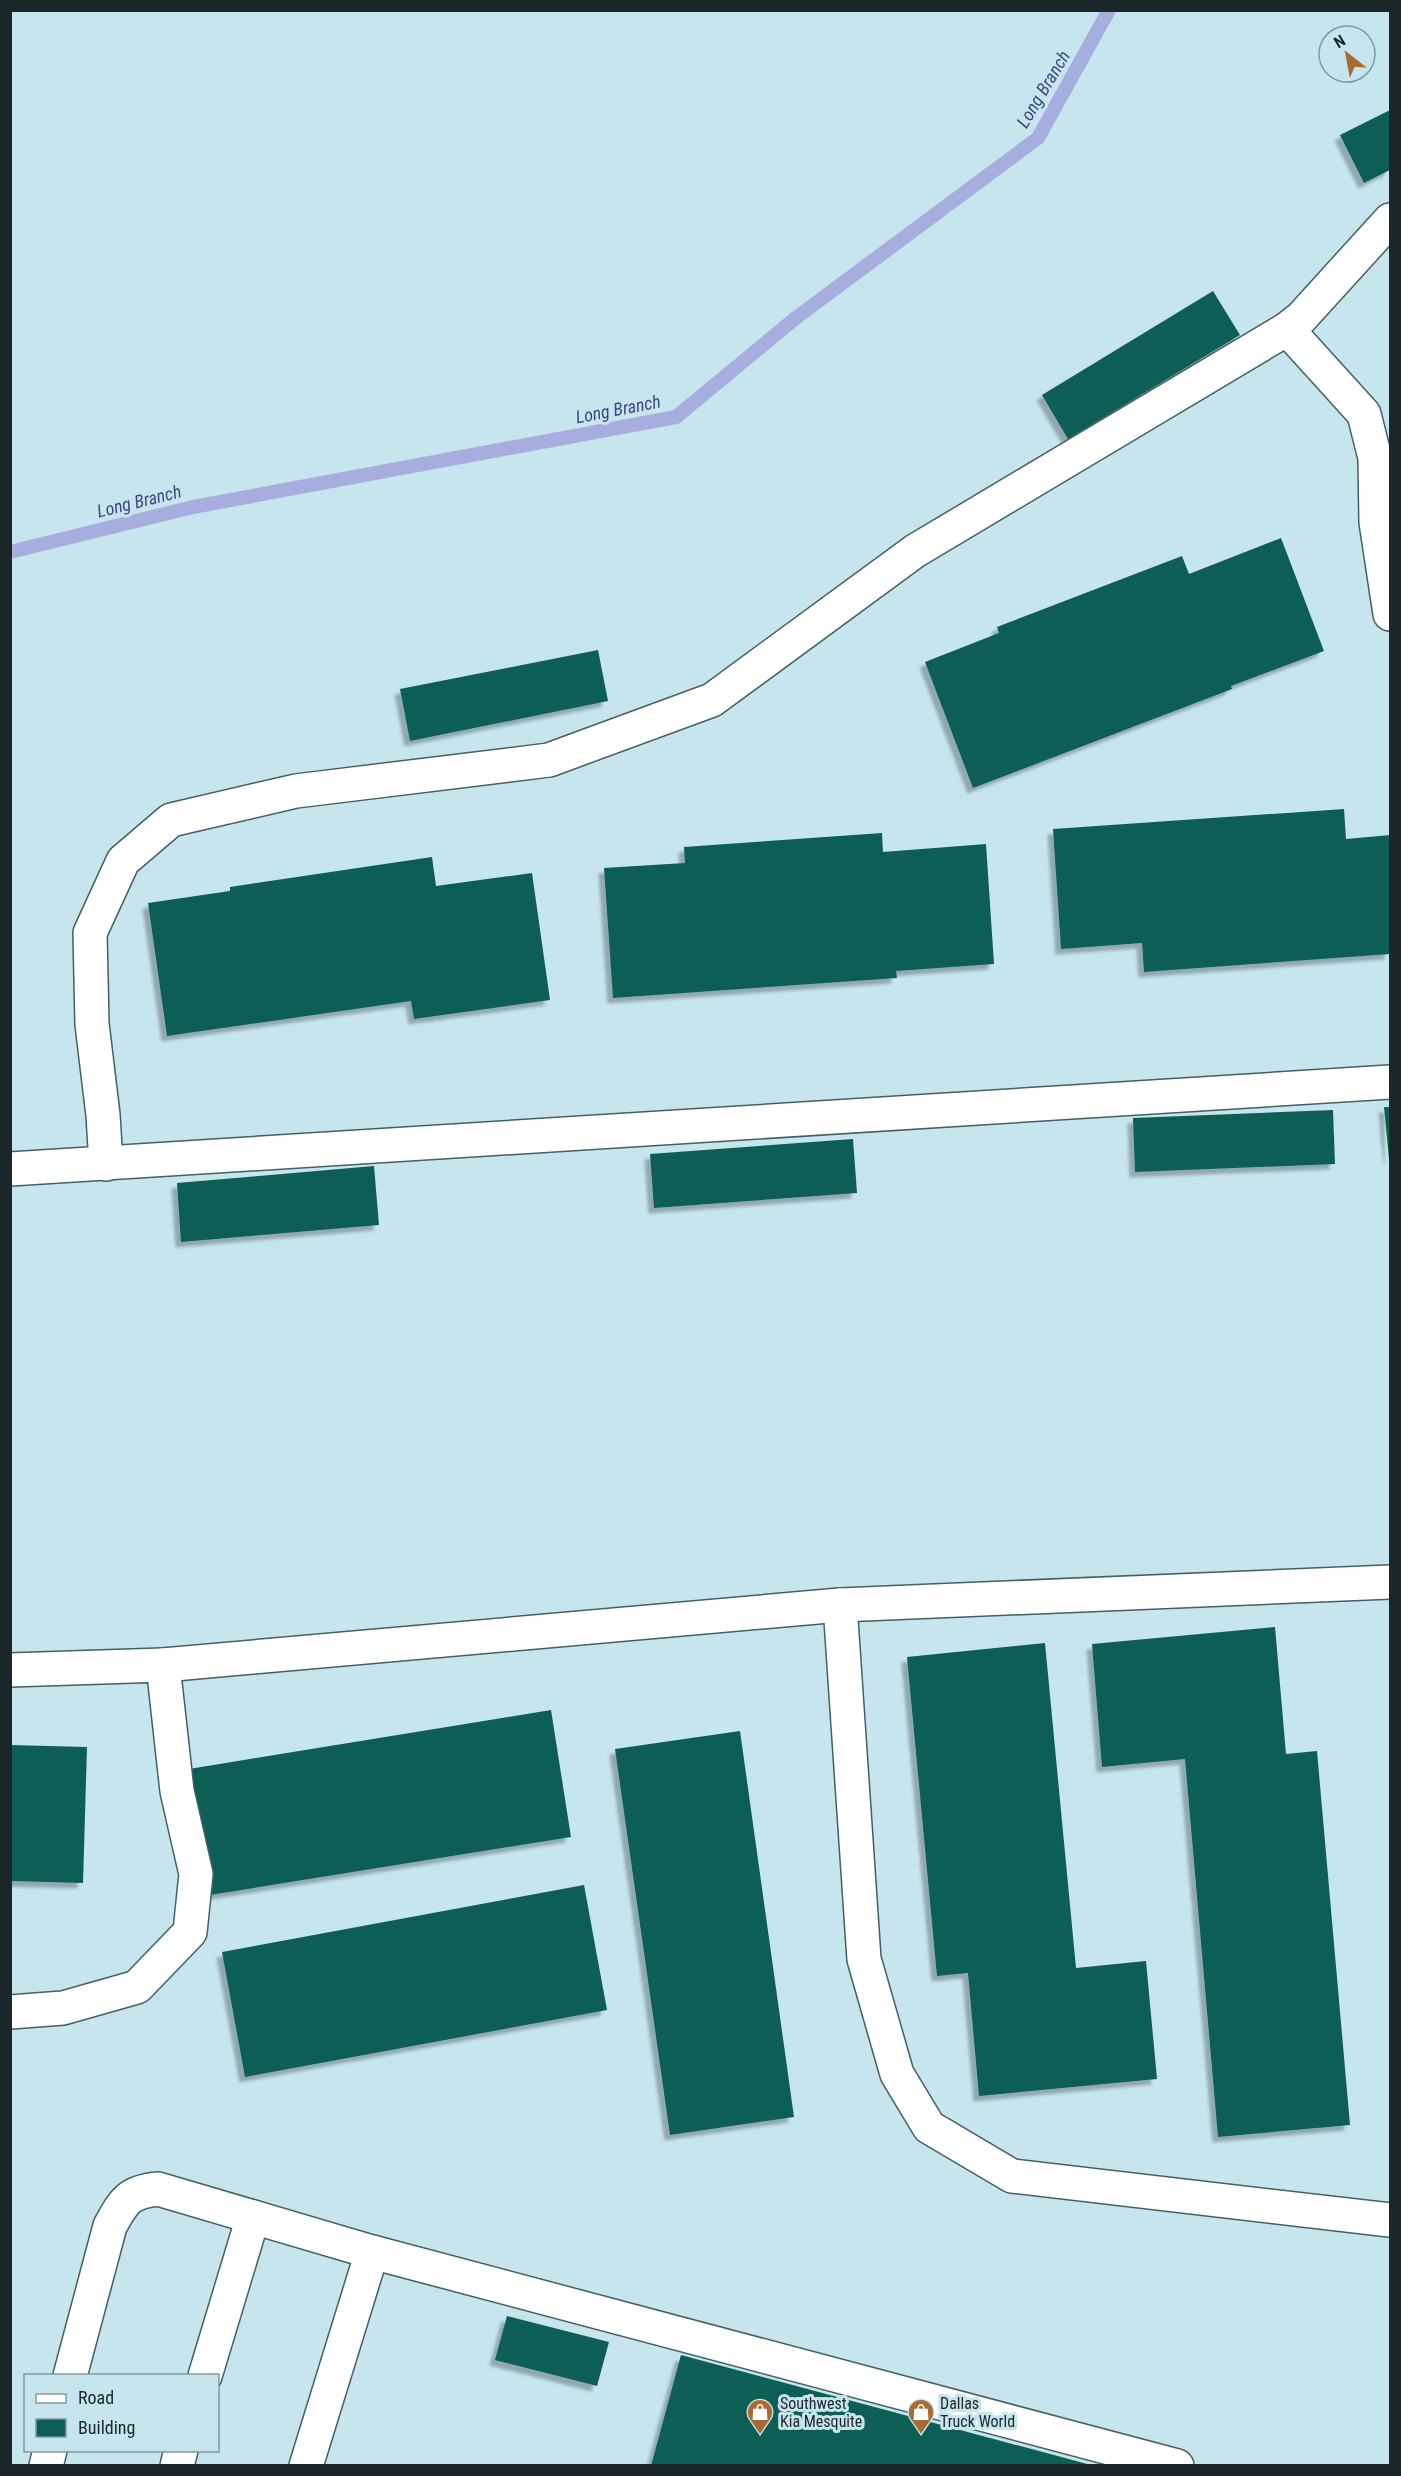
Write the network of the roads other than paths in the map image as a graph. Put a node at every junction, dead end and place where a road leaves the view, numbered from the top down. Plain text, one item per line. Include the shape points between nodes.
1 (1390, 220) edge
2 (1287, 329) junction
3 (1390, 614) edge
4 (1390, 1082) edge
5 (106, 1164) junction
6 (10, 1169) edge
7 (1390, 1582) edge
8 (840, 1605) junction
9 (163, 1665) junction
10 (10, 1670) edge
11 (10, 2012) edge
12 (253, 2217) junction
13 (1390, 2220) edge
14 (372, 2252) junction
15 (71, 2374) edge
16 (206, 2374) edge
17 (306, 2466) edge
18 (1177, 2466) edge

1 - 2 lane
2 - 3 lane via 1364,414 1375,458 1376,522
2 - 5 lane via 915,550 712,700 549,760 296,791 171,820 123,861 90,933 92,1024
4 - 5 lane
5 - 6 lane
7 - 8 lane
8 - 9 lane
8 - 13 lane via 864,1959 897,2074 928,2127 1012,2176
9 - 10 lane
9 - 11 lane via 177,1791 196,1874 190,1932 136,1987 63,2008
12 - 14 lane
12 - 15 lane via 158,2189 138,2191 121,2206 110,2226
12 - 16 lane
14 - 17 lane
14 - 18 lane

